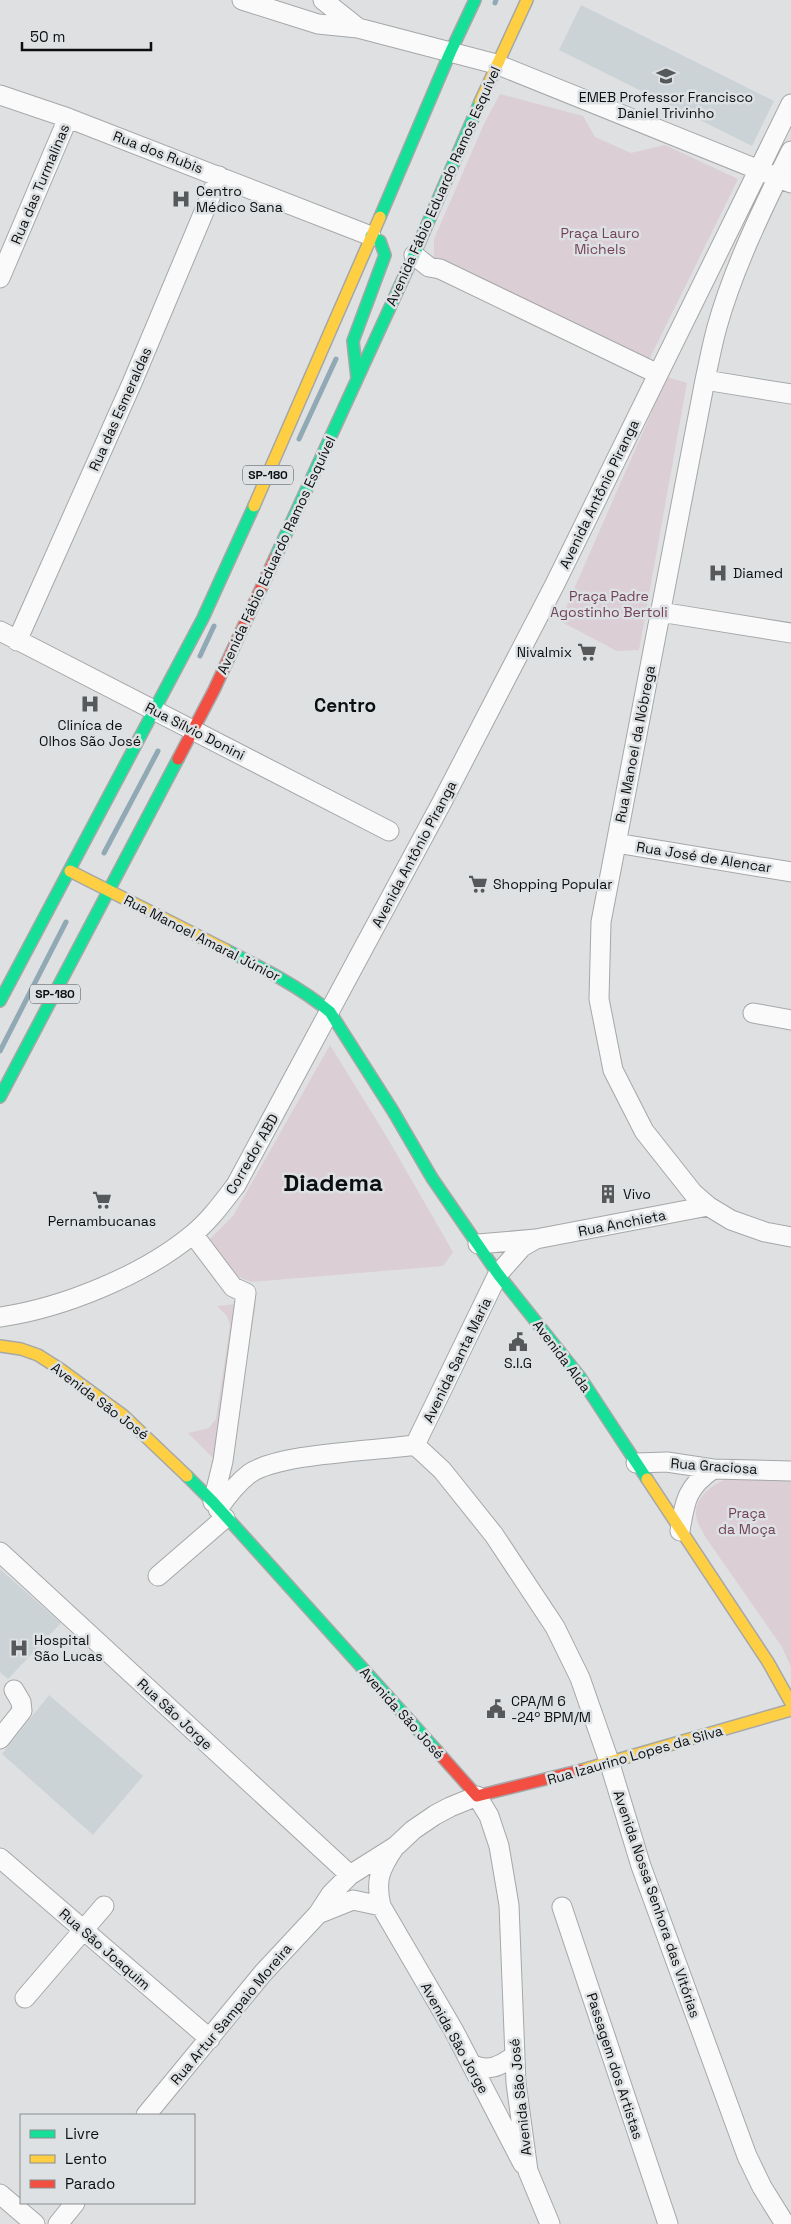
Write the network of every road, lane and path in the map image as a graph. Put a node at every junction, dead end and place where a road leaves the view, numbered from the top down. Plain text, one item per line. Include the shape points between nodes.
1 (322, 0) edge
2 (475, 0) edge
3 (527, 0) edge
4 (247, 1) edge
5 (358, 28) junction
6 (450, 53) junction
7 (496, 64) junction
8 (0, 95) edge
9 (791, 104) edge
10 (68, 118) junction
11 (791, 151) edge
12 (760, 170) junction
13 (219, 176) junction
14 (784, 180) edge
15 (371, 236) junction
16 (414, 255) junction
17 (0, 278) edge
18 (658, 374) junction
19 (357, 378) junction
20 (704, 380) junction
21 (791, 394) edge
22 (660, 612) junction
23 (0, 631) edge
24 (791, 633) edge
25 (17, 640) junction
26 (155, 710) junction
27 (194, 731) junction
28 (390, 831) dead end
29 (616, 843) junction
30 (70, 871) junction
31 (791, 872) edge
32 (110, 891) junction
33 (0, 1001) edge
34 (330, 1012) junction
35 (753, 1014) dead end
36 (791, 1020) edge
37 (0, 1098) edge
38 (708, 1206) junction
39 (193, 1234) junction
40 (791, 1237) edge
41 (536, 1239) junction
42 (478, 1244) junction
43 (498, 1274) junction
44 (0, 1317) edge
45 (0, 1346) edge
46 (415, 1445) junction
47 (636, 1463) junction
48 (713, 1469) junction
49 (791, 1471) edge
50 (219, 1510) junction
51 (680, 1530) junction
52 (0, 1552) edge
53 (158, 1576) dead end
54 (14, 1690) dead end
55 (791, 1703) edge
56 (791, 1710) edge
57 (0, 1739) edge
58 (609, 1761) junction
59 (478, 1796) junction
60 (396, 1846) junction
61 (0, 1858) edge
62 (350, 1876) junction
63 (104, 1906) dead end
64 (381, 1906) junction
65 (562, 1907) dead end
66 (318, 1914) junction
67 (84, 1930) junction
68 (25, 1998) dead end
69 (210, 2039) junction
70 (514, 2056) junction
71 (471, 2064) junction
72 (147, 2114) edge
73 (528, 2171) junction
74 (0, 2194) edge
75 (74, 2204) edge
76 (36, 2224) edge
77 (58, 2224) edge
78 (550, 2224) edge
79 (668, 2224) edge
80 (785, 2224) edge

1 - 5 street
2 - 6 main road, SP-180
3 - 7 main road, Avenida Fábio Eduardo Ramos Esquível / SP-180
4 - 5 street via 318,24
5 - 6 street
6 - 7 street
6 - 15 main road, SP-180
7 - 12 street
7 - 16 main road, Avenida Fábio Eduardo Ramos Esquível / SP-180
8 - 10 street, Rua dos Rubis
9 - 12 street, Avenida Antônio Piranga
10 - 13 street, Rua dos Rubis
10 - 17 street, Rua das Turmalinas
11 - 14 street
12 - 14 street
12 - 18 street, Avenida Antônio Piranga
13 - 15 street, Rua dos Rubis
13 - 25 street, Rua das Esmeraldas via 132,383
14 - 20 street, Rua Manoel da Nóbrega via 729,291
15 - 19 main road via 380,241 385,255 353,341
15 - 26 main road, SP-180 via 204,618
16 - 18 street via 429,266
16 - 19 main road, Avenida Fábio Eduardo Ramos Esquível / SP-180
18 - 34 street, Avenida Antônio Piranga via 554,586
19 - 27 main road, Avenida Fábio Eduardo Ramos Esquível / SP-180
20 - 21 street
20 - 22 street, Rua Manoel da Nóbrega
22 - 24 street
22 - 29 street, Rua Manoel da Nóbrega
23 - 25 street, Rua Sílvio Donini
25 - 26 street, Rua Sílvio Donini
26 - 27 street, Rua Sílvio Donini
26 - 30 main road, SP-180
27 - 28 street, Rua Sílvio Donini
27 - 32 main road, Avenida Fábio Eduardo Ramos Esquível / SP-180
29 - 31 street, Rua José de Alencar
29 - 38 street, Rua Manoel da Nóbrega via 601,922 599,999 614,1070 644,1131 693,1193
30 - 32 main road, Rua Manoel Amaral Júnior
30 - 33 main road, SP-180
32 - 34 main road, Rua Manoel Amaral Júnior via 263,968
32 - 37 main road, Avenida Fábio Eduardo Ramos Esquível / SP-180
34 - 39 street, Corredor ABD via 236,1185
34 - 42 main road, Avenida Alda via 432,1178
35 - 36 street
38 - 40 street, Rua Manoel da Nóbrega via 731,1220
38 - 41 street, Rua Anchieta
39 - 44 street, Corredor ABD via 168,1252 110,1283 43,1307
39 - 50 street via 233,1287 246,1294
41 - 42 street, Rua Anchieta
41 - 43 street, Rua Anchieta via 522,1247
42 - 43 main road, Avenida Alda
43 - 46 street, Avenida Santa Maria
43 - 47 main road, Avenida Alda via 580,1378
45 - 50 main road, Avenida São José via 38,1355 124,1416
46 - 50 street via 276,1462 250,1473 235,1486
46 - 58 street, Avenida Nossa Senhora das Vitórias via 442,1470 472,1506 555,1627 580,1678
47 - 48 street, Rua Graciosa via 667,1462
47 - 51 main road, Avenida Alda
48 - 49 street, Rua Graciosa
48 - 51 street via 698,1480 689,1494
50 - 53 street
50 - 59 main road, Avenida São José
51 - 55 main road, Avenida Alda via 768,1662
52 - 62 street, Rua São Jorge
54 - 57 street via 22,1711
56 - 58 main road, Rua Izaurino Lopes da Silva
58 - 59 main road, Rua Izaurino Lopes da Silva
58 - 80 street, Avenida Nossa Senhora das Vitórias via 641,1866 747,2156
59 - 60 street, Rua Artur Sampaio Moreira via 434,1815
59 - 70 street, Avenida São José via 499,1846 510,1905
60 - 62 street, Rua Artur Sampaio Moreira
60 - 64 street, Rua Artur Sampaio Moreira via 379,1875 377,1891
61 - 67 street, Rua São Joaquim
62 - 66 street, Rua Artur Sampaio Moreira via 331,1894
63 - 67 street
64 - 66 street, Rua Artur Sampaio Moreira via 353,1900
64 - 71 street, Avenida São Jorge
65 - 79 street, Passagem dos Artistas
66 - 69 street, Rua Artur Sampaio Moreira via 263,1973
67 - 68 street
67 - 69 street, Rua São Joaquim
69 - 72 street, Rua Artur Sampaio Moreira
70 - 71 street via 492,2068
70 - 73 street, Avenida São José
71 - 73 street, Avenida São Jorge
73 - 78 street, Avenida São José
74 - 76 street
75 - 77 street

